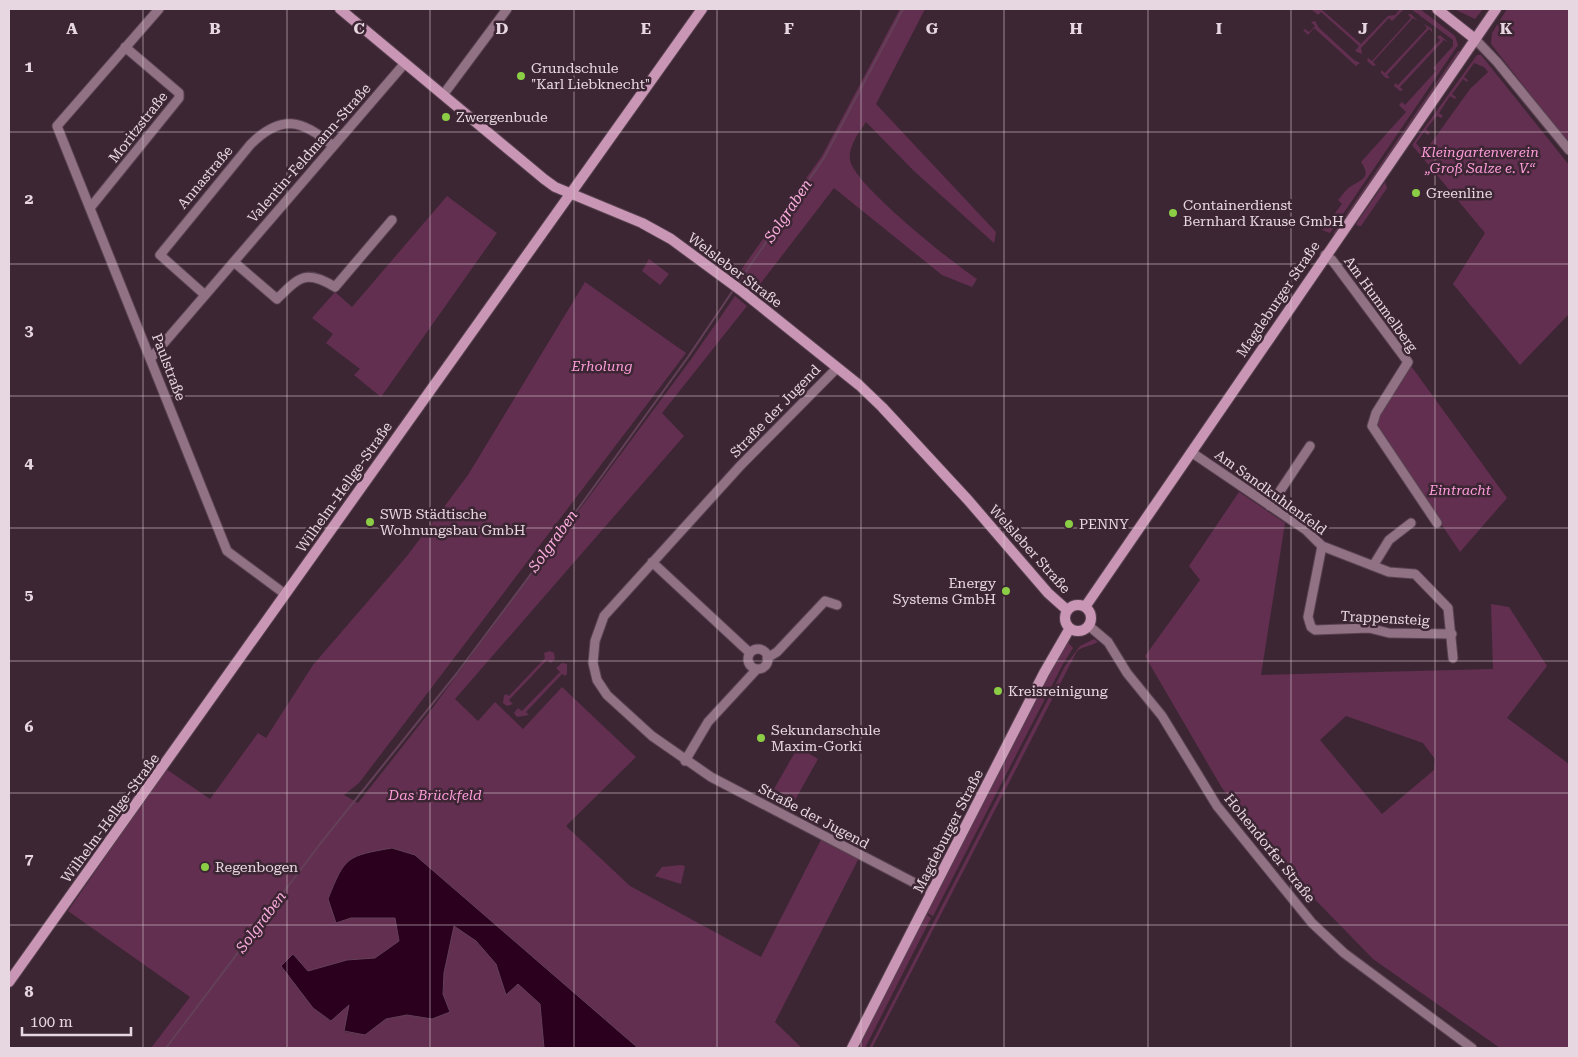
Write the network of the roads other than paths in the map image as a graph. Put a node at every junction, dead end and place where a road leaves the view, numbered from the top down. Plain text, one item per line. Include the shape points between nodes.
1 (159, 9) edge
2 (340, 9) edge
3 (507, 9) edge
4 (702, 9) edge
5 (1437, 9) edge
6 (1496, 9) edge
7 (1476, 39) junction
8 (126, 47) junction
9 (405, 63) junction
10 (443, 95) junction
11 (333, 146) junction
12 (1569, 150) edge
13 (571, 194) junction
14 (90, 208) junction
15 (392, 220) dead end
16 (1325, 255) junction
17 (234, 262) junction
18 (206, 295) junction
19 (151, 358) junction
20 (837, 368) junction
21 (1310, 446) dead end
22 (1191, 452) junction
23 (1270, 506) junction
24 (1411, 523) dead end
25 (1437, 523) dead end
26 (1322, 546) junction
27 (652, 562) junction
28 (1373, 566) junction
29 (285, 594) junction
30 (838, 605) dead end
31 (1085, 607) junction
32 (1067, 610) junction
33 (1089, 626) junction
34 (1070, 628) junction
35 (1452, 634) junction
36 (750, 653) junction
37 (767, 658) junction
38 (1453, 658) dead end
39 (757, 669) junction
40 (685, 761) junction
41 (932, 892) junction
42 (9, 982) edge
43 (852, 1048) edge
44 (1472, 1048) edge

1 - 8 street
2 - 9 main road, Welsleber Straße
3 - 10 street
4 - 13 main road, Wilhelm-Hellge-Straße
5 - 7 main road
6 - 7 main road, Magdeburger Straße
7 - 12 street
7 - 16 main road, Magdeburger Straße
8 - 14 street, Paulstraße via 57,126
8 - 14 street, Moritzstraße via 179,93 179,98
9 - 10 main road, Welsleber Straße
9 - 11 street, Valentin-Feldmann-Straße
10 - 13 main road, Welsleber Straße via 544,178
11 - 17 street, Valentin-Feldmann-Straße
11 - 18 street, Annastraße via 310,128 292,124 268,131 250,145 160,255
13 - 20 main road, Welsleber Straße via 642,223 671,239
13 - 29 main road, Wilhelm-Hellge-Straße
14 - 19 street, Paulstraße
15 - 17 street via 335,287 320,278 307,276 295,281 277,299
16 - 22 main road, Magdeburger Straße
16 - 25 street, Am Hummelberg via 1408,362 1376,413 1372,426
17 - 18 street, Valentin-Feldmann-Straße
18 - 19 street, Valentin-Feldmann-Straße
19 - 29 street, Paulstraße via 227,552
20 - 27 street, Straße der Jugend
20 - 32 main road, Welsleber Straße via 882,407 1048,593
21 - 23 street
22 - 23 street, Am Sandkuhlenfeld
22 - 31 main road, Magdeburger Straße
23 - 26 street, Am Sandkuhlenfeld via 1306,530
24 - 28 street via 1389,540
26 - 28 street, Am Sandkuhlenfeld
26 - 35 street, Trappensteig via 1308,617 1315,630 1369,628 1389,634
27 - 36 street
27 - 40 street, Straße der Jugend via 604,616 595,640 593,663 597,680 607,695
28 - 35 street, Am Sandkuhlenfeld via 1389,572 1415,574 1448,608
29 - 42 main road, Wilhelm-Hellge-Straße
30 - 37 street via 825,601 777,652
31 - 32 main road via 1077,605
31 - 33 main road via 1091,617
32 - 34 main road via 1066,620
33 - 34 main road via 1081,630
33 - 44 street, Hohendorfer Straße via 1108,642 1127,673 1162,716 1217,806 1312,923 1344,953
34 - 41 main road, Magdeburger Straße
35 - 38 street, Am Sandkuhlenfeld
36 - 37 street via 760,650
36 - 39 street via 749,663
37 - 39 street via 766,664
39 - 40 street via 708,722
40 - 41 street, Straße der Jugend
41 - 43 main road, Magdeburger Straße

